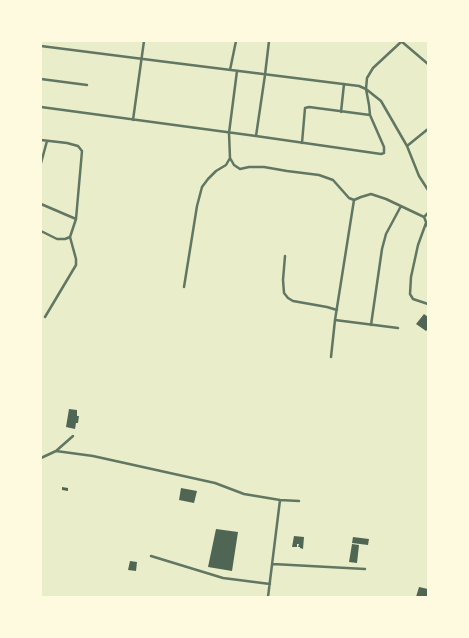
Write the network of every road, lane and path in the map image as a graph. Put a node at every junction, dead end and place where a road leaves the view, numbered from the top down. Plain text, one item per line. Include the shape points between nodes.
1 (144, 41) edge
2 (236, 41) edge
3 (269, 41) edge
4 (401, 41) edge
5 (41, 46) edge
6 (141, 59) junction
7 (428, 64) edge
8 (230, 70) junction
9 (237, 71) junction
10 (265, 75) junction
11 (41, 79) edge
12 (344, 84) junction
13 (87, 85) dead end
14 (366, 89) junction
15 (41, 108) edge
16 (341, 112) junction
17 (370, 115) junction
18 (133, 120) junction
19 (428, 129) edge
20 (229, 133) junction
21 (256, 136) junction
22 (41, 140) edge
23 (47, 141) junction
24 (302, 143) junction
25 (407, 146) junction
26 (230, 158) junction
27 (41, 162) edge
28 (428, 190) edge
29 (354, 200) junction
30 (41, 204) edge
31 (401, 206) junction
32 (428, 213) edge
33 (424, 217) junction
34 (76, 219) junction
35 (426, 223) junction
36 (428, 227) edge
37 (41, 231) edge
38 (70, 237) junction
39 (285, 256) dead end
40 (184, 287) dead end
41 (428, 304) edge
42 (337, 310) junction
43 (45, 317) dead end
44 (335, 320) junction
45 (371, 325) junction
46 (398, 328) dead end
47 (331, 357) dead end
48 (73, 436) dead end
49 (56, 451) junction
50 (41, 458) edge
51 (280, 500) junction
52 (299, 501) dead end
53 (151, 556) dead end
54 (273, 564) junction
55 (365, 570) dead end
56 (270, 584) junction
57 (268, 597) edge

1 - 6 street
2 - 8 street
3 - 10 street
4 - 7 street
4 - 14 street via 374,68 367,78
5 - 6 street
6 - 8 street
6 - 18 street
8 - 9 street
9 - 10 street
9 - 20 street
10 - 12 street
10 - 21 street
11 - 13 street
12 - 14 street
12 - 16 street
14 - 17 street
14 - 25 street via 381,101
15 - 18 street
16 - 17 street
16 - 24 street via 305,108
17 - 24 street via 384,147 384,153
18 - 20 street
19 - 25 street
20 - 21 street
20 - 26 street
21 - 24 street
22 - 23 street
23 - 27 street
23 - 34 street via 78,146 82,151
25 - 28 street via 419,176
26 - 29 street via 240,169 264,166 319,175 333,180
26 - 40 street via 202,187
29 - 31 street via 370,194
29 - 42 street
30 - 34 street
31 - 33 street
31 - 45 street via 386,234
32 - 33 street
33 - 35 street
34 - 38 street
35 - 36 street
35 - 41 street via 418,245 410,294 413,299
37 - 38 street via 57,238
38 - 43 street via 76,265
39 - 42 street via 283,280 284,293 288,298
42 - 44 street
44 - 45 street
44 - 47 street
45 - 46 street
48 - 49 street
49 - 50 street
49 - 51 street via 93,456 215,483 244,494
51 - 52 street
51 - 54 street
53 - 56 street via 223,578
54 - 55 street
54 - 56 street
56 - 57 street

